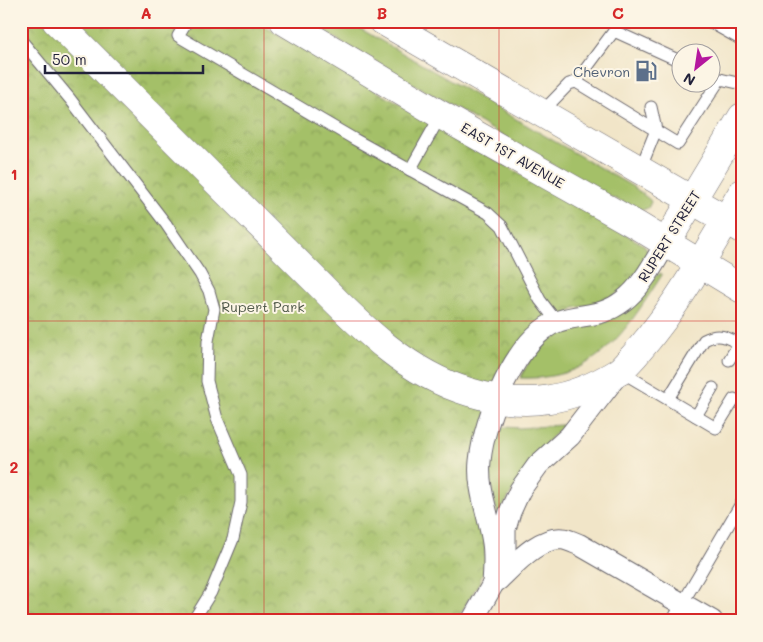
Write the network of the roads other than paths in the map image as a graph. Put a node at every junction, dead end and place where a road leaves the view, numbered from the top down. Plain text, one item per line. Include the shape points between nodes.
1 (56, 21) edge
2 (187, 21) edge
3 (284, 21) edge
4 (383, 21) edge
5 (708, 21) edge
6 (21, 40) edge
7 (742, 40) edge
8 (670, 56) edge
9 (670, 64) edge
10 (666, 68) dead end
11 (720, 78) edge
12 (576, 82) junction
13 (742, 84) edge
14 (707, 92) edge
15 (651, 107) dead end
16 (541, 113) junction
17 (441, 115) junction
18 (742, 116) edge
19 (656, 130) junction
20 (410, 170) junction
21 (640, 170) junction
22 (742, 192) edge
23 (691, 200) junction
24 (734, 225) edge
25 (666, 243) junction
26 (700, 264) junction
27 (742, 289) edge
28 (557, 322) junction
29 (740, 344) edge
30 (729, 360) dead end
31 (620, 371) junction
32 (713, 388) dead end
33 (496, 399) junction
34 (668, 399) junction
35 (734, 400) dead end
36 (696, 416) junction
37 (742, 502) edge
38 (493, 584) junction
39 (677, 612) edge
40 (193, 621) edge
41 (472, 621) edge
42 (712, 621) edge

1 - 33 main road via 345,310 397,356 467,392
2 - 20 lane via 178,36
3 - 17 main road, EAST 1ST AVENUE
4 - 16 main road
5 - 7 lane
6 - 40 lane via 166,224 200,274 214,309 208,342 207,382 217,419 240,475 241,502 233,539 211,592
8 - 12 lane via 614,31
9 - 10 lane
11 - 13 lane
12 - 16 lane via 569,84
12 - 19 lane
14 - 19 lane via 678,144
15 - 19 lane
16 - 21 main road
17 - 20 lane
17 - 25 main road, EAST 1ST AVENUE
18 - 23 main road, RUPERT STREET
19 - 21 lane
20 - 28 lane via 488,213 502,226 540,300
21 - 23 main road
22 - 24 main road, RUPERT STREET
23 - 24 main road
23 - 25 main road, RUPERT STREET
24 - 26 main road, RUPERT STREET
25 - 26 main road, EAST 1ST AVENUE
25 - 28 street, RUPERT STREET via 625,300 608,311
26 - 27 main road, EAST 1ST AVENUE
26 - 31 main road, RUPERT STREET via 664,321
28 - 33 street, RUPERT STREET via 536,336 519,357
29 - 30 lane
29 - 34 lane via 721,335 704,340
31 - 33 main road via 578,393 549,400 517,402
31 - 34 lane
31 - 38 street, RUPERT STREET via 570,436 538,465 520,490 505,529 502,565
32 - 36 lane
33 - 38 street, RUPERT STREET via 479,463 481,491 494,544
34 - 36 lane
35 - 36 lane via 716,428
37 - 39 lane
38 - 39 street via 536,547 551,540 564,539 580,545
38 - 41 street, RUPERT STREET
39 - 42 street

